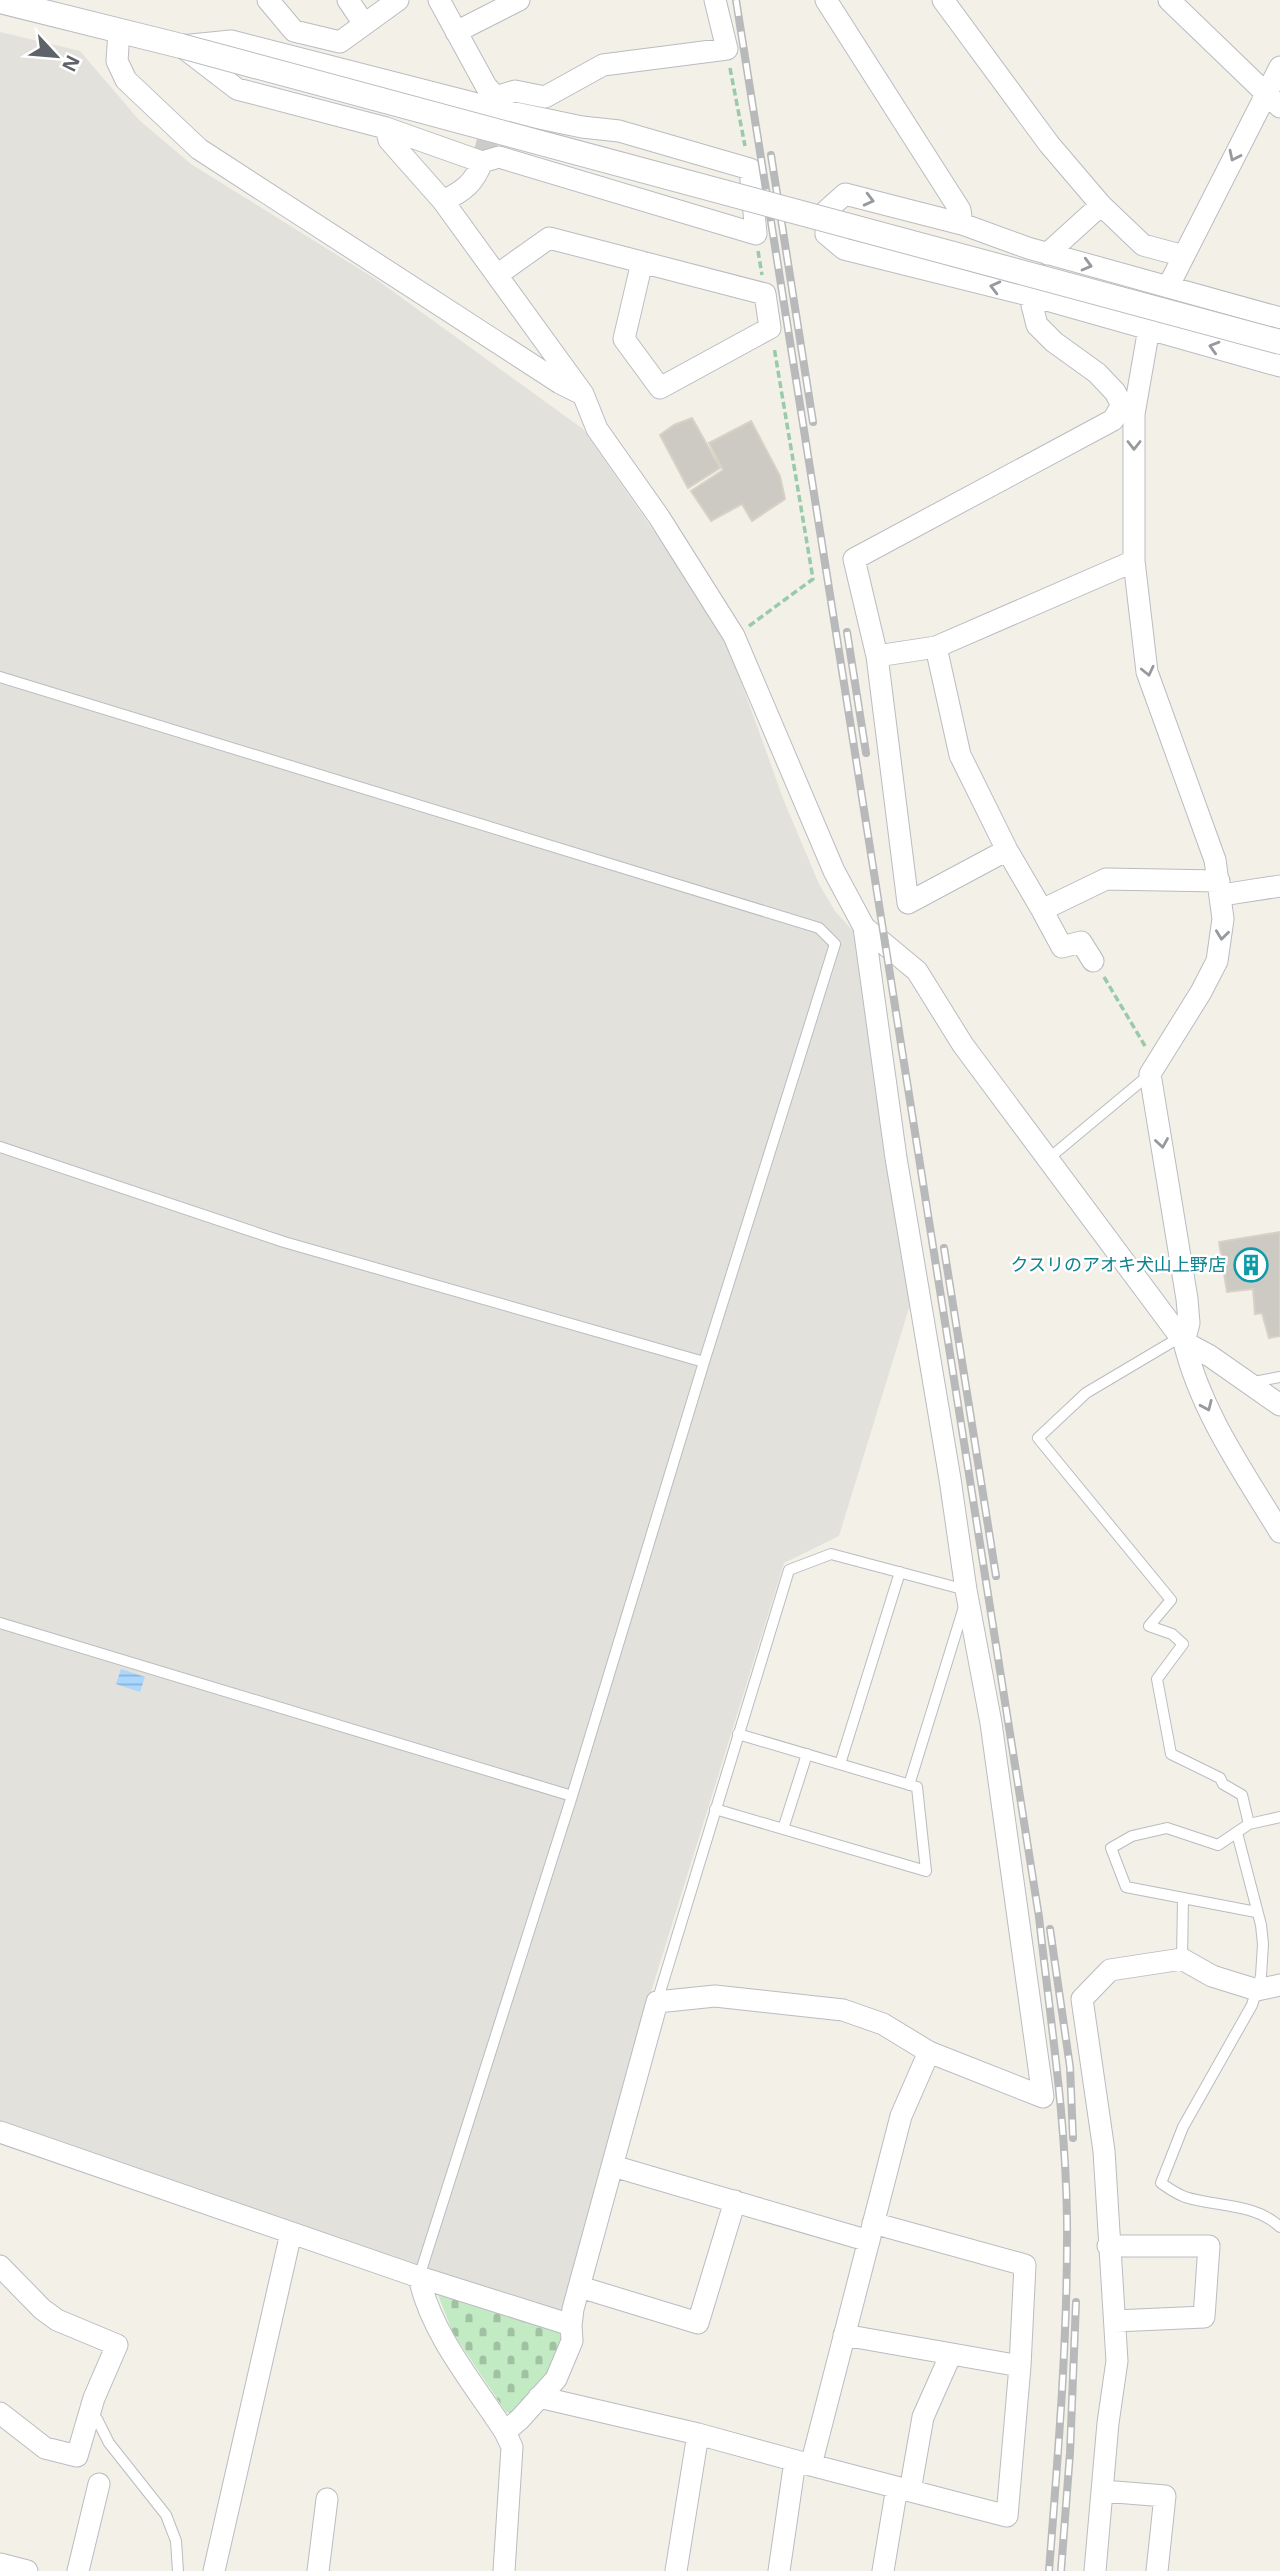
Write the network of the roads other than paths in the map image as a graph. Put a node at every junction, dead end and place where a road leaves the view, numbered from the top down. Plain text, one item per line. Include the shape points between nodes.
1 (268, 0) edge
2 (348, 0) edge
3 (398, 0) edge
4 (439, 0) edge
5 (520, 0) edge
6 (715, 0) edge
7 (826, 0) edge
8 (943, 0) edge
9 (1168, 0) edge
10 (0, 1) edge
11 (364, 24) junction
12 (120, 31) junction
13 (456, 32) junction
14 (181, 46) junction
15 (1280, 67) edge
16 (1272, 101) edge
17 (496, 103) junction
18 (386, 128) junction
19 (482, 162) junction
20 (443, 201) junction
21 (1101, 205) junction
22 (962, 224) junction
23 (1047, 254) junction
24 (1184, 256) junction
25 (642, 262) junction
26 (497, 275) junction
27 (1168, 287) junction
28 (1036, 297) junction
29 (1280, 318) edge
30 (1149, 328) junction
31 (1280, 342) edge
32 (1280, 366) edge
33 (583, 394) junction
34 (1128, 410) junction
35 (1134, 561) junction
36 (936, 647) junction
37 (877, 656) junction
38 (0, 677) edge
39 (1007, 850) junction
40 (1280, 886) edge
41 (1220, 888) junction
42 (1042, 910) junction
43 (864, 928) junction
44 (1093, 961) road end
45 (1153, 1070) junction
46 (0, 1147) edge
47 (1048, 1159) junction
48 (1184, 1342) junction
49 (704, 1362) junction
50 (1280, 1377) edge
51 (1248, 1383) junction
52 (1280, 1405) edge
53 (1280, 1532) edge
54 (900, 1572) junction
55 (967, 1593) junction
56 (0, 1623) edge
57 (738, 1734) junction
58 (807, 1754) junction
59 (840, 1764) junction
60 (909, 1785) junction
61 (572, 1796) junction
62 (715, 1809) junction
63 (1280, 1817) edge
64 (1249, 1824) junction
65 (783, 1829) junction
66 (1237, 1833) junction
67 (1183, 1899) junction
68 (1256, 1912) junction
69 (1182, 1959) junction
70 (1280, 1986) edge
71 (1257, 1990) junction
72 (657, 2001) junction
73 (929, 2052) junction
74 (0, 2132) edge
75 (613, 2166) junction
76 (735, 2201) junction
77 (1280, 2227) edge
78 (871, 2232) junction
79 (291, 2233) junction
80 (1108, 2246) junction
81 (0, 2266) edge
82 (419, 2277) junction
83 (579, 2287) junction
84 (1115, 2321) junction
85 (570, 2325) junction
86 (844, 2335) junction
87 (951, 2354) junction
88 (1020, 2366) junction
89 (539, 2398) junction
90 (0, 2413) edge
91 (90, 2416) junction
92 (505, 2432) junction
93 (698, 2434) junction
94 (803, 2463) junction
95 (99, 2484) dead end
96 (903, 2489) junction
97 (1103, 2491) junction
98 (327, 2499) dead end
99 (0, 2564) edge
100 (27, 2571) edge
101 (78, 2571) edge
102 (178, 2571) edge
103 (214, 2571) edge
104 (318, 2571) edge
105 (504, 2571) edge
106 (676, 2571) edge
107 (779, 2571) edge
108 (883, 2571) edge
109 (1095, 2571) edge
110 (1157, 2571) edge

1 - 11 street via 294,31 340,42
2 - 11 street
3 - 11 street
4 - 13 street
5 - 13 street
6 - 17 street via 726,49 603,65 545,97 515,91
7 - 22 street via 960,209
8 - 21 street via 1049,144
9 - 16 street
10 - 12 street
12 - 14 street
12 - 33 street via 117,61 126,80 199,149
13 - 17 street
14 - 17 street via 231,41
14 - 18 street via 237,89
14 - 31 street, bridge
15 - 16 street
16 -> 24 street
17 - 19 street via 582,127 619,131 750,169 756,234 499,157
18 - 19 street
18 - 20 street via 389,140
19 - 20 street via 463,191
20 - 26 street
21 - 23 street
21 - 24 street via 1143,245
22 - 23 street
28 -> 22 street via 844,249 826,234 826,211 845,194
23 -> 27 street
24 - 27 street
25 - 25 street via 624,339 660,388 770,328 765,294
25 - 26 street via 549,238
26 - 33 street
27 - 29 street
28 - 30 street
28 - 34 street via 1032,306 1037,324 1097,373
32 -> 30 street
30 - 34 street
33 - 43 street via 597,429 734,636 834,871
34 -> 35 street
34 - 37 street via 853,559
35 - 36 street
35 -> 41 street via 1147,672 1215,860
36 - 37 street
36 - 39 street via 960,755
37 - 39 street via 908,903
38 - 49 lane via 819,928 835,944
39 - 42 street
40 - 41 street
41 - 42 street via 1106,878
41 -> 45 street via 1223,919 1217,961
42 - 44 street via 1062,947 1082,942
43 - 47 street via 917,971 963,1045
43 - 55 street via 896,1158
45 - 47 lane
45 -> 48 street via 1187,1299 1189,1323
46 - 49 lane via 284,1242
47 - 48 street
48 - 51 street
48 -> 53 street via 1191,1371 1216,1426
48 - 64 lane via 1177,1339 1086,1393 1038,1438 1171,1600 1149,1626 1172,1634 1183,1644 1157,1679 1171,1754 1220,1778 1242,1796
49 - 61 lane
50 - 51 lane
51 - 52 street
54 - 55 lane
54 - 57 lane via 831,1554 789,1570
54 - 59 lane
55 - 60 lane
55 - 73 street via 991,1723 1043,2097
56 - 61 lane
57 - 58 lane
57 - 62 lane
58 - 59 lane
58 - 65 lane
59 - 60 lane
60 - 65 lane via 917,1787 926,1871
61 - 82 lane
62 - 65 lane
62 - 72 lane
63 - 64 lane
64 - 66 lane
66 - 67 lane via 1218,1845 1167,1828 1132,1836 1111,1848 1126,1887
66 - 68 lane
67 - 68 lane
67 - 69 lane
68 - 71 lane via 1263,1944
69 - 71 street via 1212,1976
69 - 80 street via 1110,1970 1082,1999 1104,2151
70 - 71 street
71 - 77 lane via 1183,2127 1161,2183 1184,2196 1270,2218
72 - 73 street via 715,1996 843,2010 883,2024
72 - 75 street
73 - 78 street via 901,2116
74 - 79 street
75 - 76 street
75 - 83 street
76 - 78 street
76 - 83 street via 698,2323
78 - 86 street
78 - 88 street via 1025,2265
79 - 82 street
79 - 103 street
80 - 84 street
80 - 84 street via 1209,2246 1205,2317
81 - 91 street via 57,2320 117,2345
82 - 85 street
82 - 92 street via 423,2297 445,2339
83 - 85 street
84 - 97 street via 1117,2361
85 - 89 street via 572,2341 556,2379
86 - 87 street
86 - 94 street
87 - 88 street
87 - 96 street via 923,2417
88 - 96 street via 1007,2516
89 - 92 street
89 - 93 street
90 - 91 street via 46,2448 77,2456
91 - 102 lane via 97,2419 109,2443 166,2515 176,2541
92 - 105 street via 512,2447
93 - 94 street
93 - 106 street
94 - 96 street
94 - 107 street
95 - 101 street
96 - 108 street
97 - 109 street
97 - 110 street via 1164,2496
98 - 104 street
99 - 100 street

